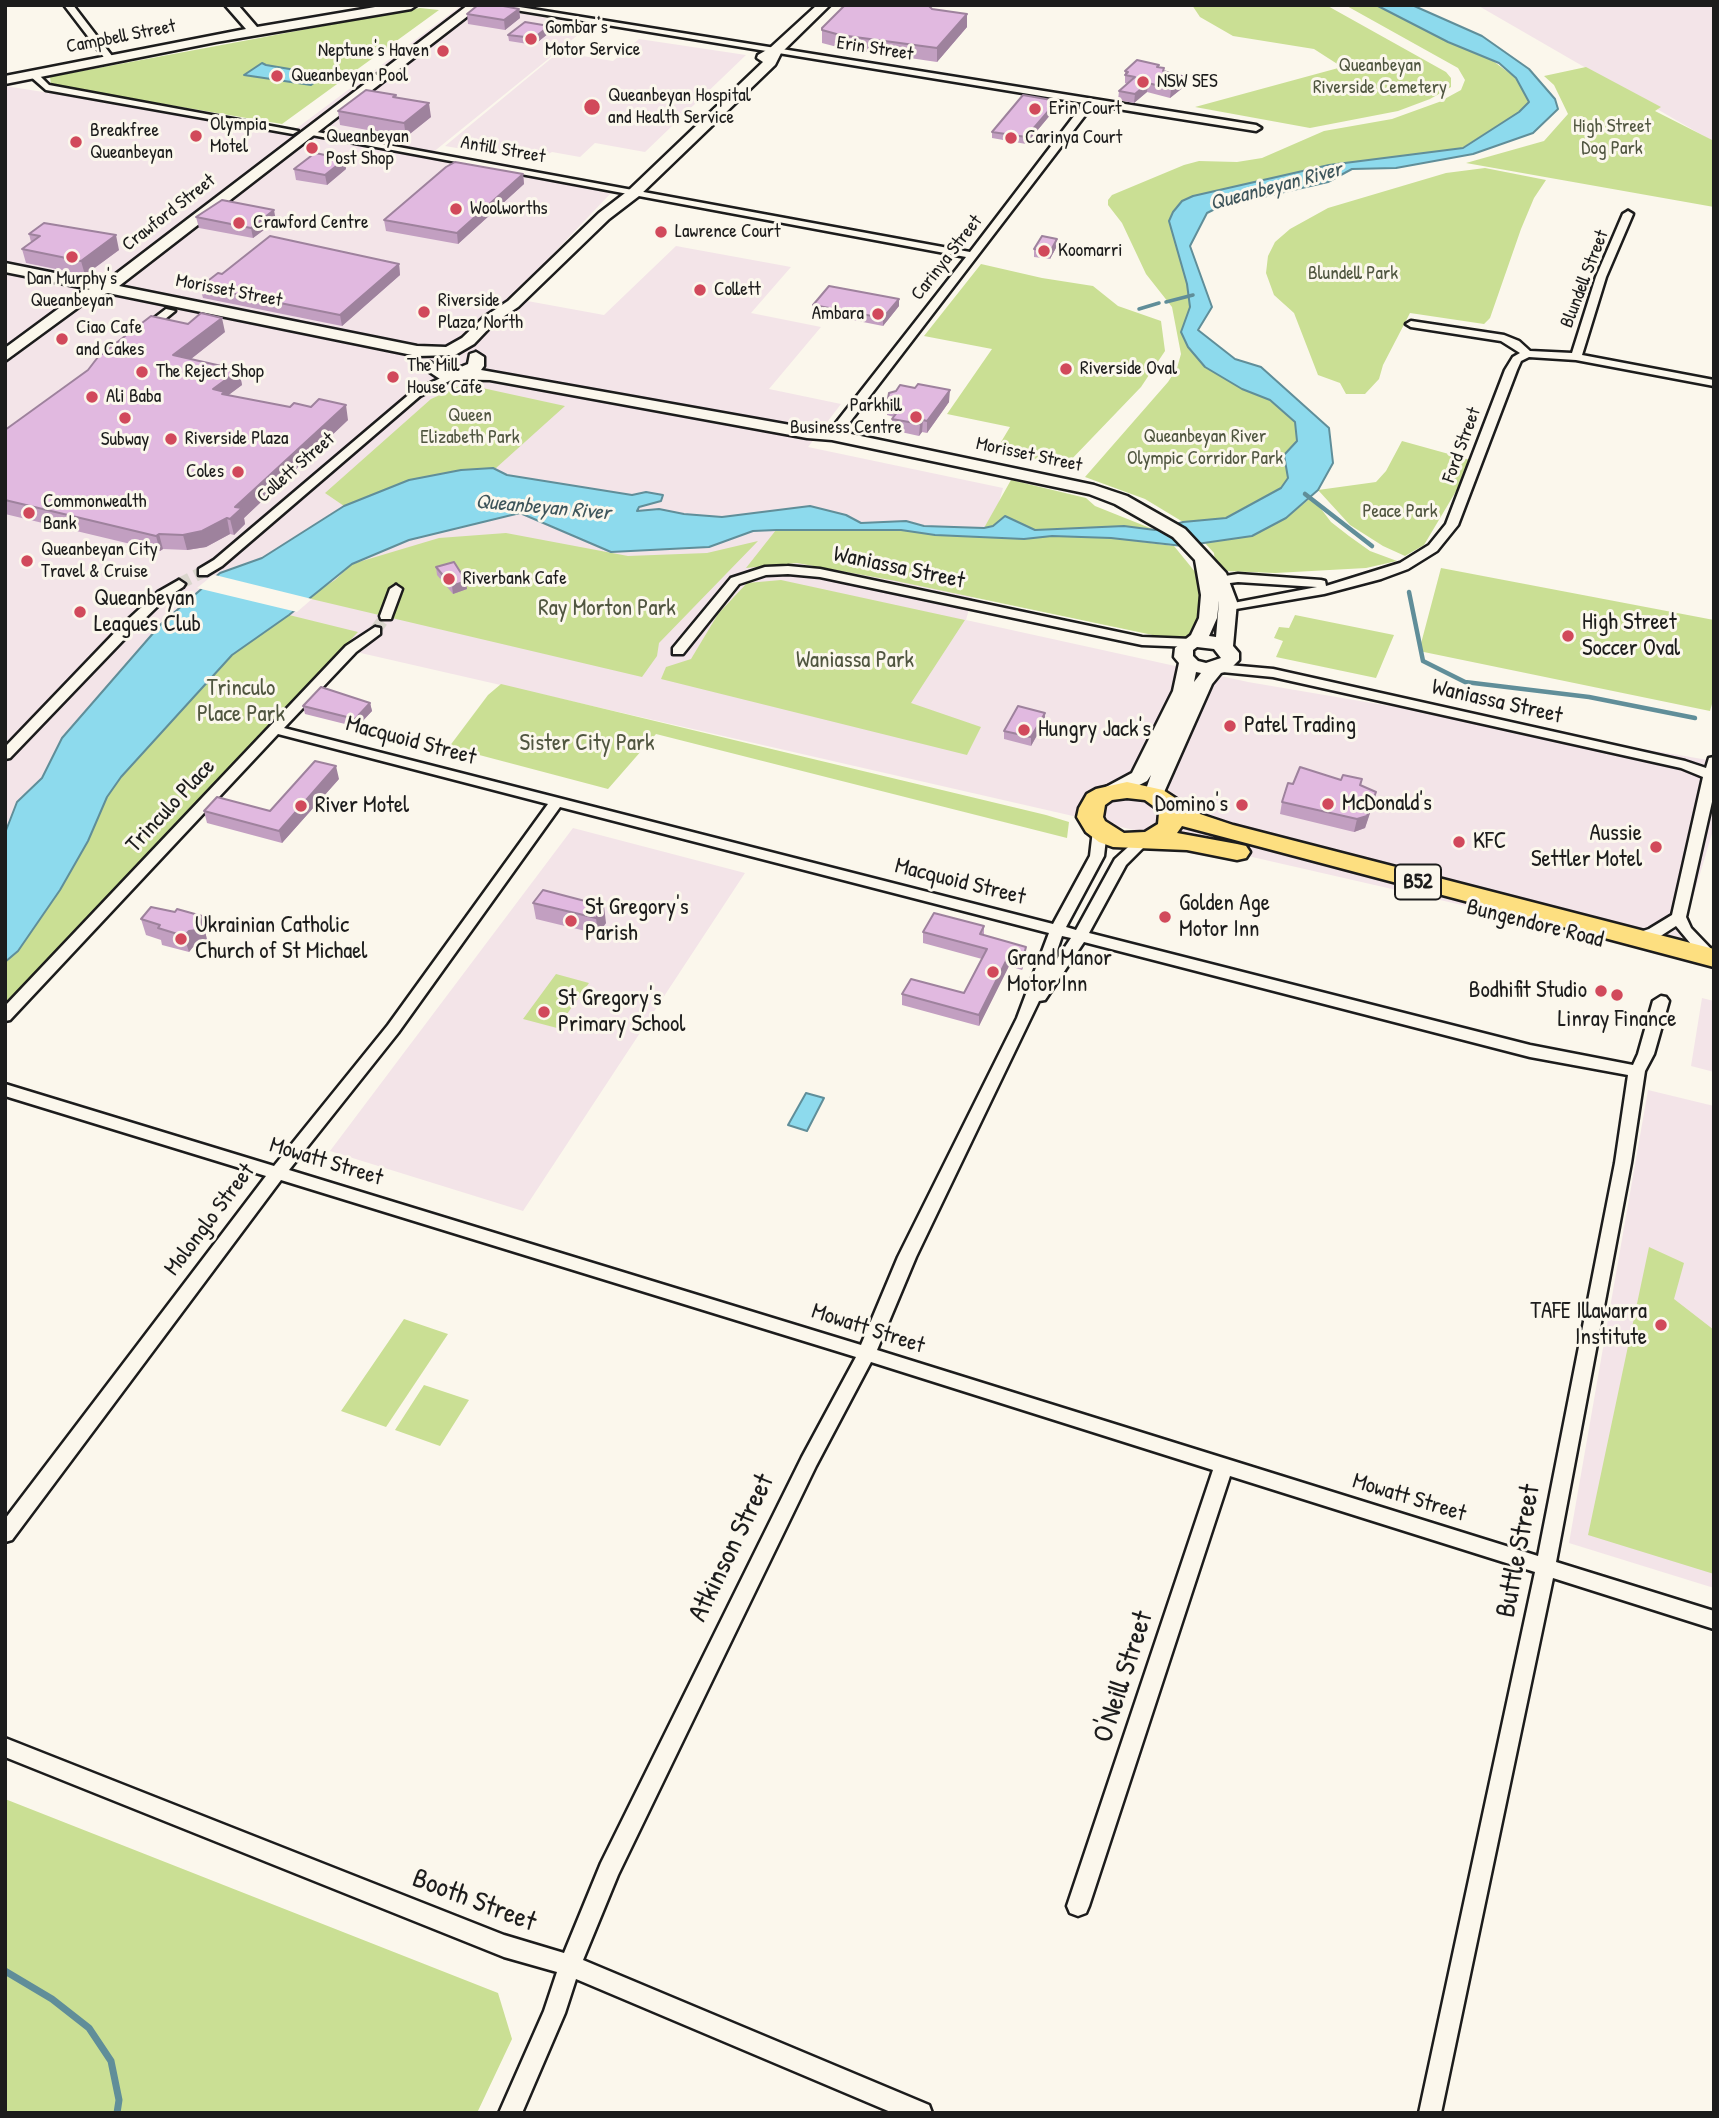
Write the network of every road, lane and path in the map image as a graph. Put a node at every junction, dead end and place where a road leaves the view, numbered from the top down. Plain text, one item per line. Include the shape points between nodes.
1 (68, 5) edge
2 (231, 5) edge
3 (411, 5) edge
4 (462, 5) edge
5 (476, 5) edge
6 (489, 5) edge
7 (824, 5) edge
8 (254, 31) junction
9 (775, 51) junction
10 (109, 58) junction
11 (33, 74) junction
12 (5, 80) edge
13 (1090, 102) junction
14 (1256, 128) dead end
15 (299, 132) junction
16 (629, 192) junction
17 (1628, 214) dead end
18 (604, 216) joint
19 (972, 255) junction
20 (5, 267) edge
21 (5, 278) edge
22 (107, 288) junction
23 (88, 289) junction
24 (513, 304) junction
25 (170, 311) junction
26 (1411, 324) dead end
27 (139, 335) edge
28 (447, 352) junction
29 (1527, 354) junction
30 (5, 356) edge
31 (475, 357) junction
32 (1576, 357) junction
33 (430, 368) junction
34 (457, 375) junction
35 (1714, 383) edge
36 (416, 394) junction
37 (655, 396) junction
38 (617, 399) junction
39 (698, 404) junction
40 (723, 418) junction
41 (832, 435) junction
42 (1200, 554) junction
43 (202, 572) tunnel mouth
44 (1222, 580) junction
45 (1355, 582) junction
46 (179, 584) tunnel mouth
47 (396, 589) dead end
48 (1210, 599) junction
49 (1228, 608) junction
50 (386, 616) tunnel mouth
51 (375, 631) tunnel mouth
52 (1142, 641) junction
53 (1194, 642) junction
54 (1225, 647) junction
55 (678, 650) dead end
56 (1187, 662) junction
57 (1216, 668) junction
58 (1273, 673) junction
59 (274, 729) junction
60 (5, 755) edge
61 (1712, 768) edge
62 (1113, 792) junction
63 (1160, 800) junction
64 (556, 803) junction
65 (1100, 830) junction
66 (1147, 840) junction
67 (1679, 917) junction
68 (1057, 930) junction
69 (1080, 936) junction
70 (1636, 939) junction
71 (1713, 961) edge
72 (1661, 1001) dead end
73 (5, 1016) edge
74 (1025, 1018) junction
75 (1637, 1071) junction
76 (5, 1090) edge
77 (277, 1173) junction
78 (866, 1355) junction
79 (1224, 1466) junction
80 (5, 1534) edge
81 (1546, 1566) junction
82 (1714, 1620) edge
83 (5, 1747) edge
84 (1078, 1906) dead end
85 (570, 1965) junction
86 (510, 2113) edge
87 (921, 2113) edge
88 (1430, 2113) edge

1 - 10 street
2 - 8 street
3 - 8 street, Campbell Street
4 - 15 street, Crawford Street
5 - 15 street, Crawford Street
6 - 9 street, Erin Street
7 - 9 street
8 - 10 street, Campbell Street
9 - 13 street, Erin Street
9 - 16 street via 770,62
10 - 11 street, Campbell Street
11 - 12 street, Campbell Street
11 - 15 street, Antill Street via 46,87
13 - 14 street, Erin Street
13 - 19 street, Carinya Street
15 - 16 street, Antill Street
15 - 22 street, Crawford Street
15 - 23 street, Crawford Street
16 - 18 street
16 - 19 street, Antill Street
17 - 32 street, Blundell Street via 1601,277
18 - 24 street
19 - 41 street, Carinya Street
20 - 23 street, Morisset Street
21 - 23 street, Morisset Street
22 - 23 street, Crawford Street
22 - 28 street, Morisset Street via 417,351
23 - 25 street, Morisset Street
23 - 30 street, Crawford Street
24 - 28 street
24 - 31 street via 478,345
25 - 27 street
25 - 33 street, Morisset Street via 413,360
26 - 29 street via 1504,338
28 - 31 street
28 - 33 street via 431,359
29 - 32 street
29 - 45 street, Ford Street via 1517,359 1511,370 1447,533 1404,566
31 - 34 street via 476,366
31 - 37 street, Morisset Street via 507,368
32 - 35 street
33 - 34 street, Morisset Street
33 - 36 street, Collett Street
34 - 36 street, Collett Street
34 - 38 street, Morisset Street via 490,375
36 - 43 street, Collett Street via 221,561
37 - 38 street
37 - 39 street, Morisset Street
38 - 40 street, Morisset Street
39 - 40 street
39 - 41 street, Morisset Street
40 - 41 street, Morisset Street
41 - 42 street, Morisset Street via 1094,490 1166,523
42 - 44 street, Morisset Street
42 - 48 street
44 - 45 street, Ford Street
44 - 48 street
44 - 49 street
45 - 49 street, Ford Street
46 - 60 street via 127,628
47 - 50 street
48 - 53 street via 1206,624
49 - 54 street
51 - 59 street, Trinculo Place via 351,649
52 - 53 street, Waniassa Street
52 - 55 street, Waniassa Street via 788,570 765,571 735,581
52 - 56 street, Waniassa Street
53 - 54 street
53 - 56 street via 1182,652
54 - 57 street via 1230,660
54 - 58 street, Waniassa Street
56 - 57 street
56 - 62 street via 1183,691 1140,777
57 - 58 street, Waniassa Street
57 - 63 street via 1203,683 1163,769
58 - 61 street, Waniassa Street
59 - 64 street, Macquoid Street
59 - 73 street, Trinculo Place
61 - 67 street
62 - 63 highway, B52 via 1127,790
62 - 65 highway via 1096,800 1091,808 1090,817
63 - 66 highway via 1172,813 1172,822 1167,830
63 - 70 highway, Bungendore Road / B52 via 1191,820 1225,831
64 - 68 street, Macquoid Street
64 - 77 street, Molonglo Street via 393,1029
65 - 66 highway, B52 via 1122,841
65 - 68 street, Atkinson Street via 1097,856
66 - 69 street, Atkinson Street via 1120,862
66 - 71 highway, Bungendore Road / B52 via 1219,847
67 - 70 street
67 - 71 street
68 - 69 street, Macquoid Street
68 - 74 street, Atkinson Street
69 - 74 street, Atkinson Street
69 - 75 street, Macquoid Street via 1530,1051
70 - 71 highway, Bungendore Road / B52
72 - 75 street, Buttle Street
74 - 78 street, Atkinson Street via 907,1257
75 - 81 street, Buttle Street
76 - 77 street, Mowatt Street
77 - 78 street, Mowatt Street
77 - 80 street, Molonglo Street
78 - 79 street, Mowatt Street
78 - 85 street, Atkinson Street via 673,1735
79 - 81 street, Mowatt Street
79 - 84 street, O'Neill Street
81 - 82 street, Mowatt Street
81 - 88 street, Buttle Street
83 - 85 street, Booth Street via 525,1954
85 - 86 street, Atkinson Street
85 - 87 street, Booth Street

